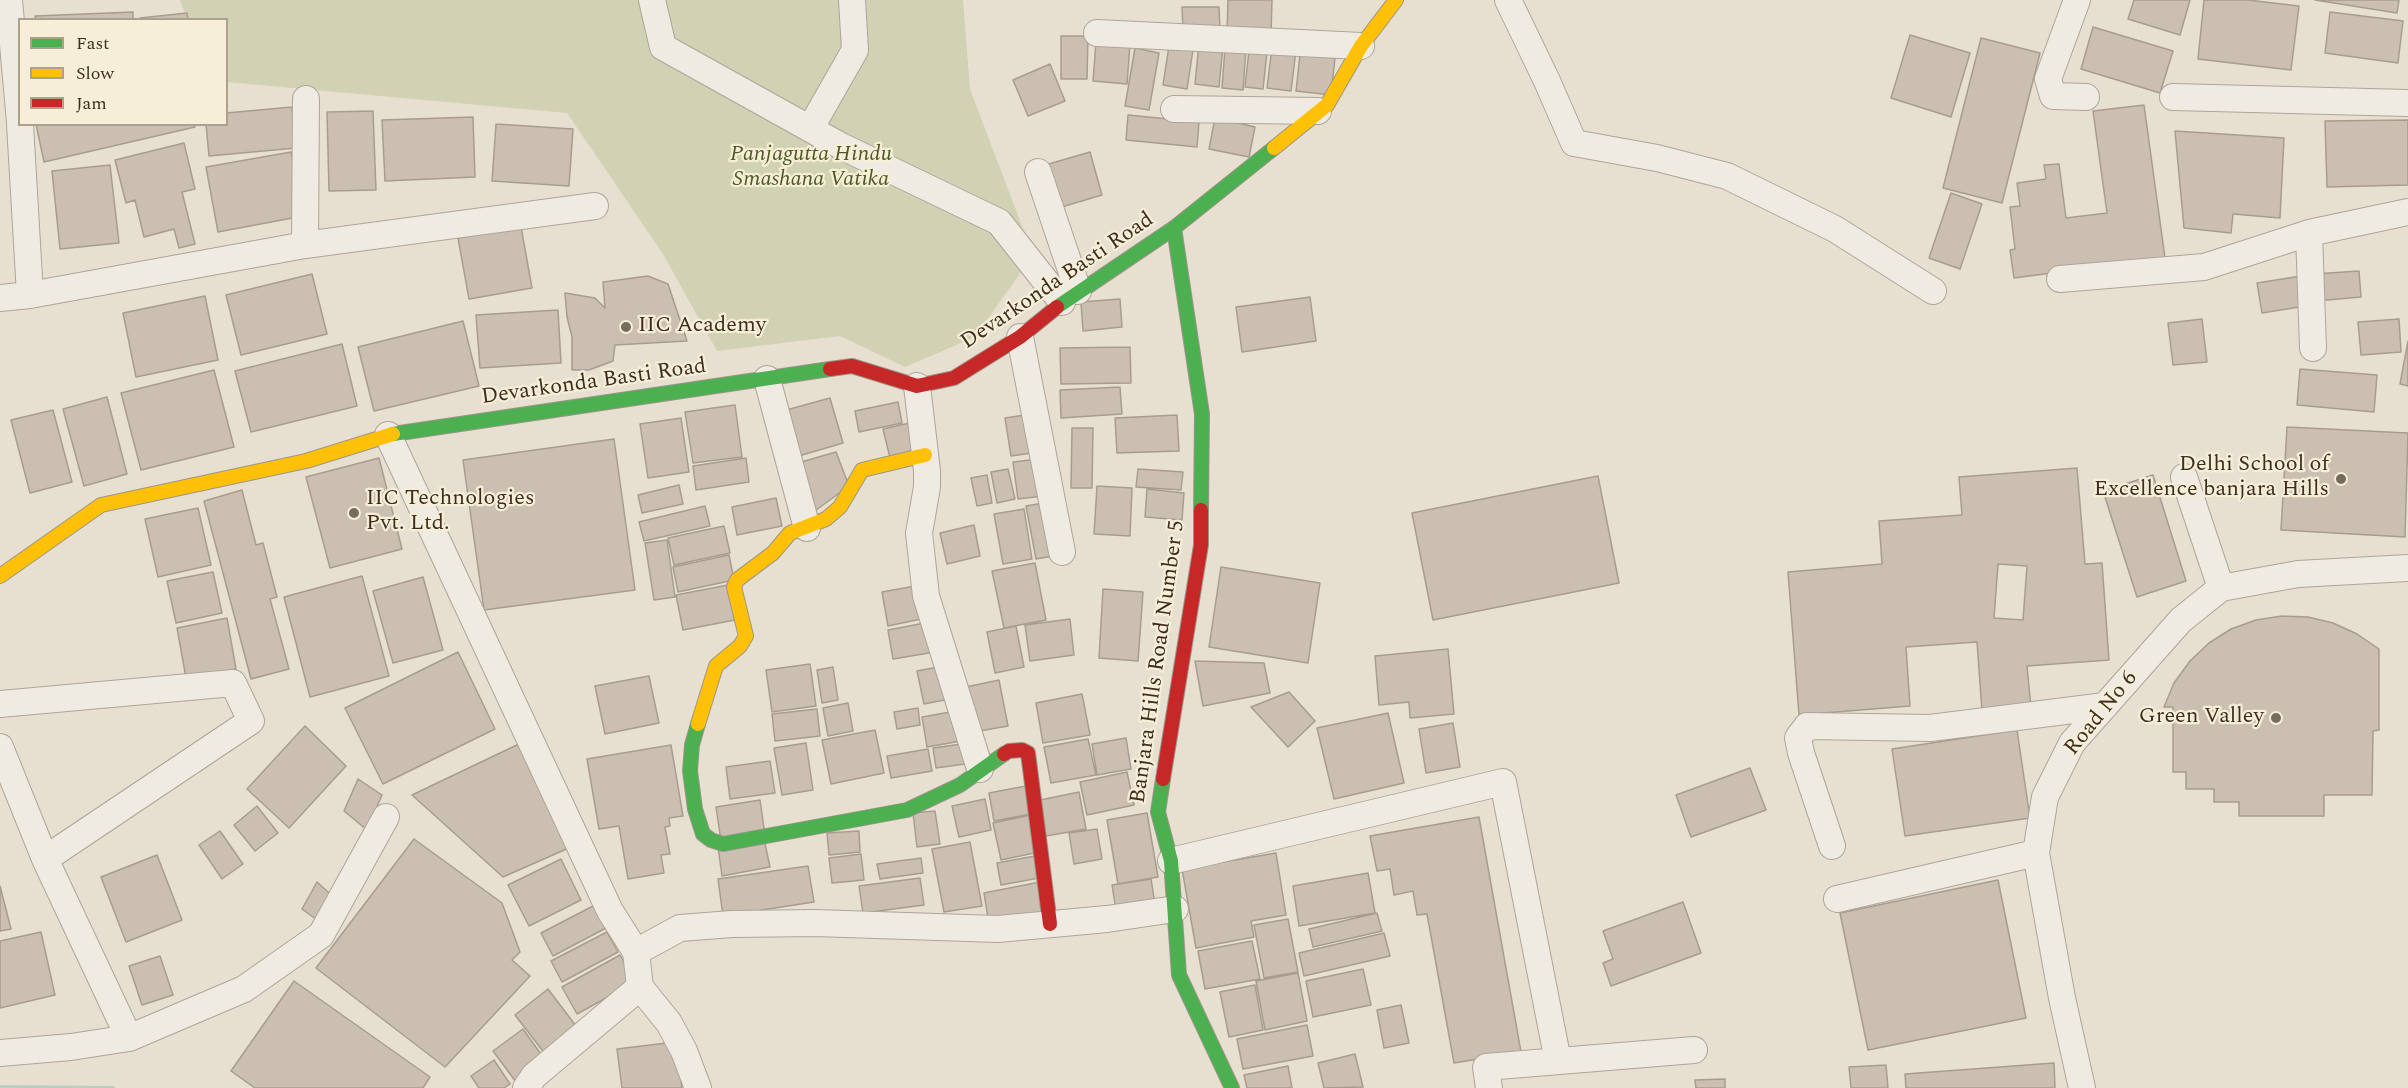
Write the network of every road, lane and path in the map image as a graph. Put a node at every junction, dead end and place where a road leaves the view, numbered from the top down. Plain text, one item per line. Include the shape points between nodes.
1 (9, 0) edge
2 (652, 0) edge
3 (852, 0) edge
4 (1396, 0) edge
5 (1508, 0) edge
6 (2077, 0) edge
7 (1097, 33) dead end
8 (1361, 46) junction
9 (18, 84) edge
10 (2086, 97) dead end
11 (2173, 97) dead end
12 (306, 99) dead end
13 (2408, 103) edge
14 (1174, 109) dead end
15 (1318, 111) junction
16 (20, 126) edge
17 (810, 129) junction
18 (1038, 172) dead end
19 (595, 206) dead end
20 (2408, 212) edge
21 (1174, 228) junction
22 (2309, 233) junction
23 (305, 245) junction
24 (2060, 279) dead end
25 (1933, 291) dead end
26 (30, 295) junction
27 (1070, 297) junction
28 (0, 298) edge
29 (1020, 337) junction
30 (2313, 348) dead end
31 (767, 379) junction
32 (917, 386) junction
33 (388, 435) junction
34 (925, 455) junction
35 (2184, 477) dead end
36 (807, 528) junction
37 (1062, 552) dead end
38 (2408, 568) edge
39 (0, 576) edge
40 (2221, 588) junction
41 (0, 704) edge
42 (2105, 706) junction
43 (0, 747) edge
44 (980, 769) junction
45 (386, 817) dead end
46 (1832, 846) dead end
47 (2036, 854) junction
48 (45, 859) junction
49 (1171, 861) junction
50 (1837, 898) dead end
51 (1175, 909) junction
52 (1050, 924) junction
53 (636, 952) junction
54 (640, 987) junction
55 (129, 1038) junction
56 (1694, 1050) dead end
57 (0, 1053) edge
58 (1558, 1061) junction
59 (526, 1088) edge
60 (698, 1088) edge
61 (1232, 1088) edge
62 (1489, 1088) edge
63 (2082, 1088) edge

1 - 9 street
2 - 17 street via 663,47
3 - 17 street via 855,50
4 - 8 street
5 - 25 street via 1574,143 1727,176 1835,229
6 - 10 street via 2048,79 2053,96
7 - 8 street
8 - 15 street via 1327,105
11 - 13 street
12 - 23 street
14 - 15 street
15 - 21 street
16 - 26 street
17 - 27 street via 999,222
18 - 27 street
19 - 23 street
20 - 22 street
21 - 27 street, Devarkonda Basti Road
21 - 49 street, Banjara Hills Road Number 5 via 1202,414 1201,545 1158,812
22 - 24 street via 2204,267
22 - 30 street
23 - 26 street
26 - 28 street
27 - 29 street, Devarkonda Basti Road
29 - 32 street, Devarkonda Basti Road via 954,378
29 - 37 street
31 - 32 street, Devarkonda Basti Road via 852,366
31 - 33 street, Devarkonda Basti Road
31 - 36 street
32 - 34 street
33 - 39 street, Devarkonda Basti Road via 306,461 101,505
33 - 53 street via 610,911
34 - 36 street via 862,470 840,507
34 - 44 street via 927,487 919,533 926,596
35 - 40 street
36 - 44 street via 790,533 734,587 746,636 716,666 692,745 691,787 703,834 723,844 907,810 960,785
38 - 40 street, Road No 6 via 2298,574
40 - 42 street, Road No 6 via 2181,621
41 - 48 street via 233,683 251,721
42 - 46 street via 1930,728 1807,726 1798,738 1801,753
42 - 47 street, Road No 6 via 2072,743 2044,797
43 - 48 street
44 - 52 street via 1009,751 1028,753
45 - 55 street via 321,935 244,989
47 - 50 street
47 - 63 street, Road No 6
48 - 55 street
49 - 51 street, Banjara Hills Road Number 5
49 - 58 street via 1503,782
51 - 52 street
51 - 61 street, Banjara Hills Road Number 5 via 1179,975
52 - 53 street via 998,928 815,923 690,927 680,928
53 - 54 street
54 - 59 street via 534,1076
54 - 60 street via 669,1023
55 - 57 street
56 - 58 street
58 - 62 street via 1486,1067

